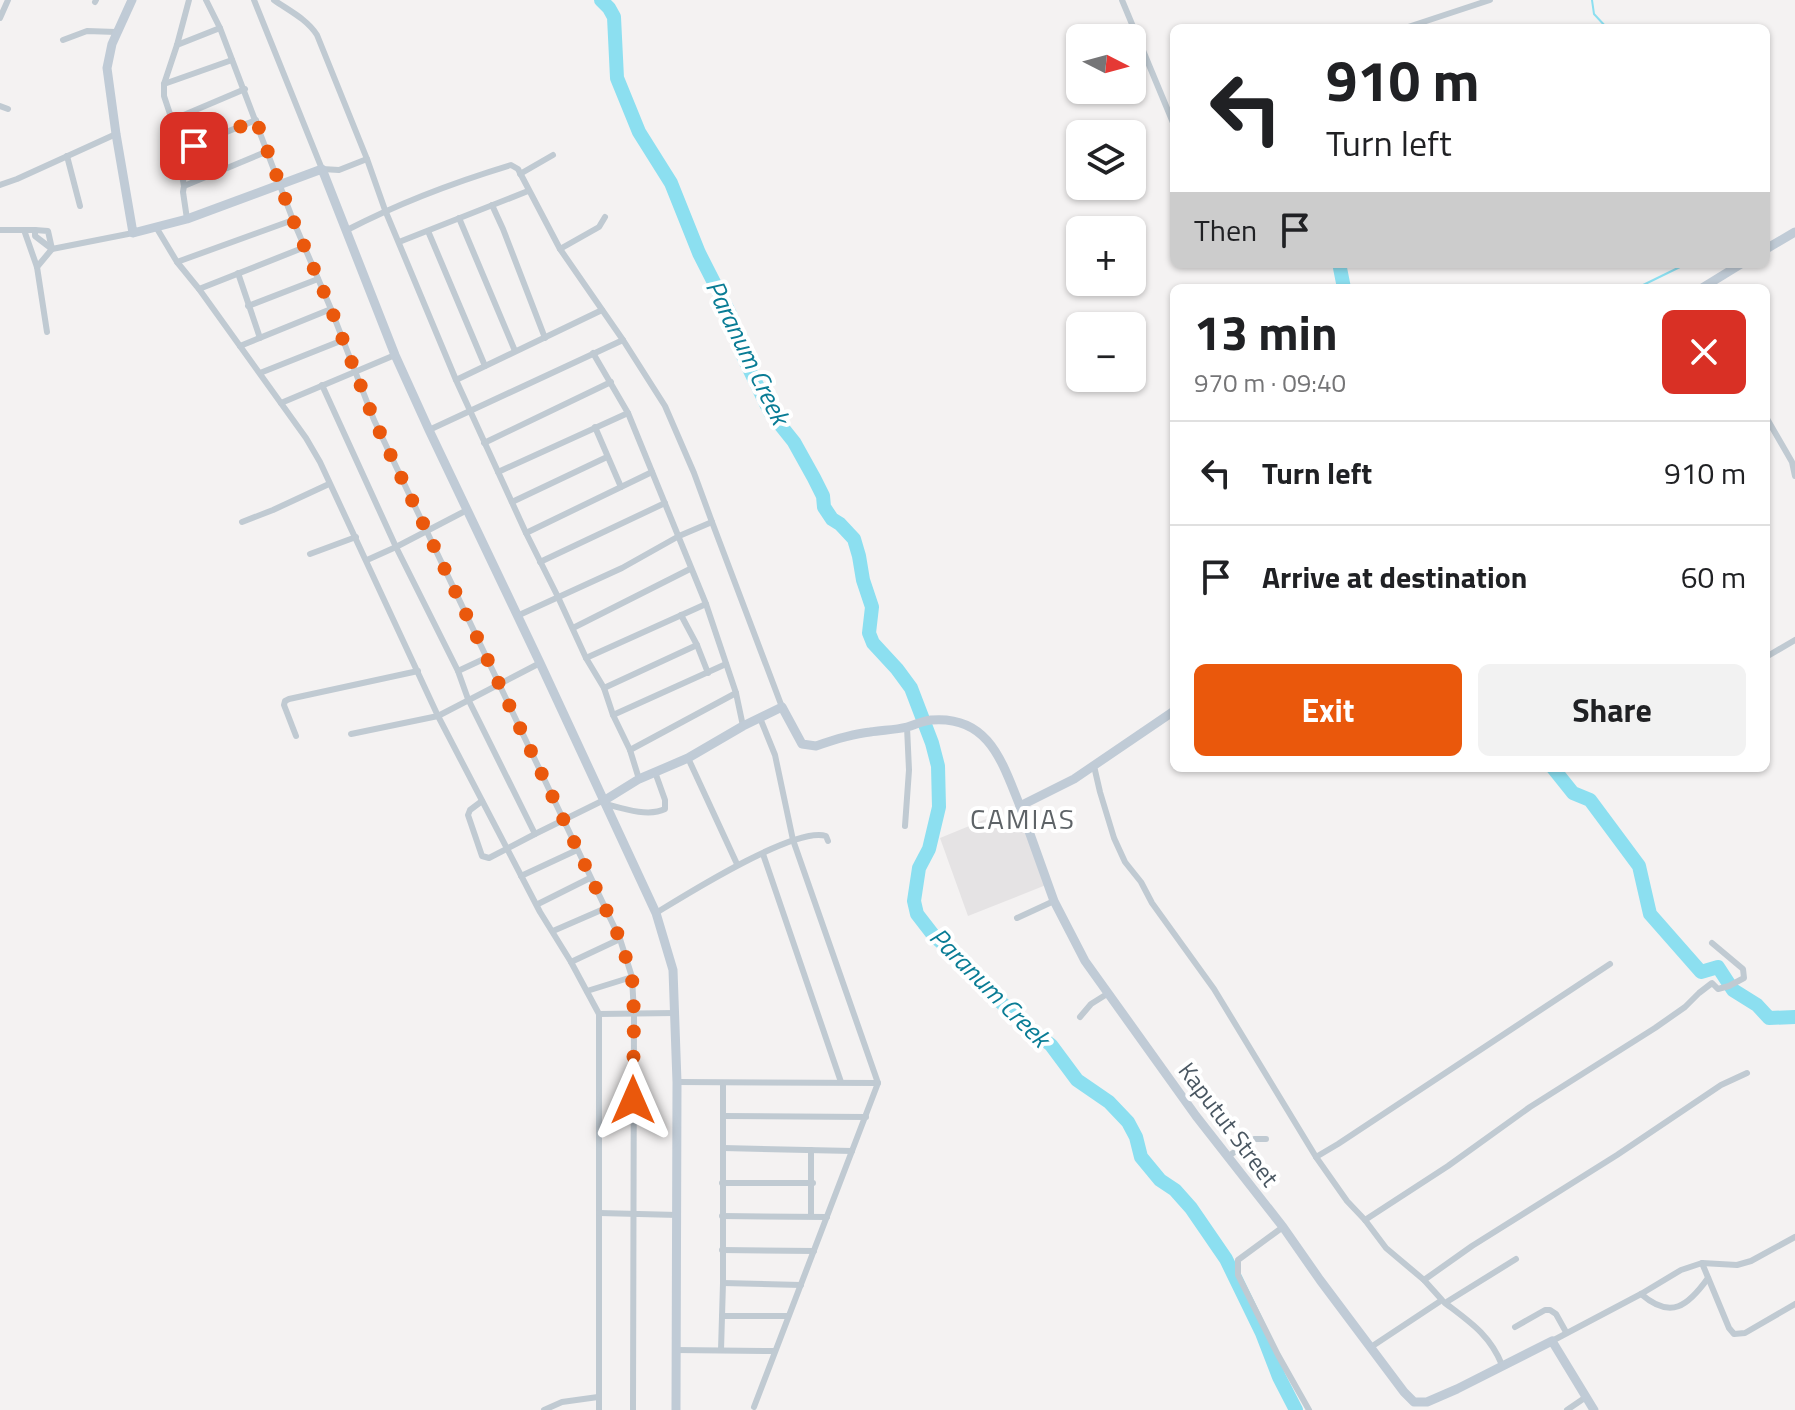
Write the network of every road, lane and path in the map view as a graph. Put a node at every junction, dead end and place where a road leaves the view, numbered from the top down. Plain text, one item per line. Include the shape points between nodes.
1 (8, 0) edge
2 (189, 0) edge
3 (206, 0) edge
4 (254, 0) edge
5 (274, 0) edge
6 (1122, 0) edge
7 (1490, 0) edge
8 (130, 1) edge
9 (0, 18) edge
10 (1417, 24) edge
11 (220, 28) junction
12 (116, 32) junction
13 (63, 40) dead end
14 (177, 45) junction
15 (232, 60) junction
16 (164, 84) junction
17 (245, 89) junction
18 (0, 106) edge
19 (8, 109) dead end
20 (1170, 115) edge
21 (172, 120) junction
22 (256, 120) junction
23 (116, 134) junction
24 (268, 151) junction
25 (177, 152) junction
26 (553, 155) dead end
27 (67, 156) junction
28 (367, 159) junction
29 (322, 169) junction
30 (520, 174) junction
31 (0, 185) edge
32 (280, 185) junction
33 (184, 186) junction
34 (528, 191) junction
35 (492, 205) junction
36 (80, 206) dead end
37 (385, 210) junction
38 (605, 217) dead end
39 (459, 218) junction
40 (187, 219) junction
41 (293, 220) junction
42 (156, 227) junction
43 (0, 230) edge
44 (24, 230) junction
45 (347, 230) junction
46 (428, 231) junction
47 (1795, 232) edge
48 (133, 233) junction
49 (399, 242) junction
50 (305, 247) junction
51 (1770, 247) edge
52 (52, 249) junction
53 (560, 249) junction
54 (177, 262) junction
55 (37, 267) junction
56 (1734, 268) edge
57 (238, 273) junction
58 (318, 279) junction
59 (1708, 284) edge
60 (199, 289) junction
61 (248, 306) junction
62 (331, 309) junction
63 (602, 310) junction
64 (47, 332) dead end
65 (260, 338) junction
66 (545, 338) junction
67 (343, 340) junction
68 (623, 340) junction
69 (240, 346) junction
70 (515, 351) junction
71 (593, 353) junction
72 (395, 355) junction
73 (485, 366) junction
74 (355, 370) junction
75 (260, 373) junction
76 (456, 380) junction
77 (611, 382) junction
78 (322, 385) junction
79 (281, 403) junction
80 (470, 411) junction
81 (628, 413) junction
82 (1770, 424) edge
83 (595, 427) junction
84 (429, 430) junction
85 (484, 443) junction
86 (607, 457) junction
87 (498, 472) junction
88 (652, 472) junction
89 (1795, 476) edge
90 (329, 484) junction
91 (621, 487) junction
92 (512, 502) junction
93 (665, 503) junction
94 (467, 510) junction
95 (242, 522) dead end
96 (712, 522) junction
97 (426, 530) junction
98 (526, 533) junction
99 (679, 536) junction
100 (356, 537) junction
101 (396, 547) junction
102 (310, 554) dead end
103 (367, 560) junction
104 (540, 562) junction
105 (690, 569) junction
106 (558, 597) junction
107 (706, 604) junction
108 (681, 615) junction
109 (517, 616) junction
110 (573, 628) junction
111 (1795, 640) edge
112 (697, 645) junction
113 (1770, 655) edge
114 (488, 657) junction
115 (586, 658) junction
116 (540, 663) junction
117 (726, 664) junction
118 (418, 671) junction
119 (458, 671) junction
120 (708, 673) junction
121 (499, 683) junction
122 (604, 688) junction
123 (736, 693) junction
124 (468, 699) junction
125 (782, 707) junction
126 (1170, 714) edge
127 (613, 715) junction
128 (438, 716) junction
129 (760, 718) junction
130 (911, 725) junction
131 (743, 726) junction
132 (351, 734) dead end
133 (296, 736) dead end
134 (630, 750) junction
135 (688, 758) junction
136 (1094, 766) junction
137 (655, 772) junction
138 (639, 779) junction
139 (482, 801) junction
140 (606, 802) junction
141 (1020, 806) junction
142 (565, 820) junction
143 (905, 826) dead end
144 (535, 834) junction
145 (793, 840) junction
146 (828, 841) dead end
147 (507, 848) junction
148 (577, 850) junction
149 (763, 854) junction
150 (737, 864) junction
151 (521, 876) junction
152 (590, 878) junction
153 (1054, 901) junction
154 (538, 904) junction
155 (606, 908) junction
156 (656, 913) junction
157 (1017, 918) dead end
158 (553, 931) junction
159 (620, 939) junction
160 (1712, 943) dead end
161 (571, 962) junction
162 (1610, 964) dead end
163 (632, 977) junction
164 (587, 991) junction
165 (1107, 994) junction
166 (676, 1013) junction
167 (599, 1014) junction
168 (634, 1014) junction
169 (1080, 1017) dead end
170 (1747, 1073) dead end
171 (677, 1082) junction
172 (841, 1082) junction
173 (723, 1083) junction
174 (878, 1083) junction
175 (723, 1116) junction
176 (866, 1117) junction
177 (1266, 1139) dead end
178 (723, 1148) junction
179 (811, 1150) junction
180 (852, 1151) junction
181 (1227, 1157) junction
182 (1316, 1157) junction
183 (722, 1183) junction
184 (813, 1183) junction
185 (599, 1213) junction
186 (633, 1215) junction
187 (678, 1215) junction
188 (722, 1216) junction
189 (811, 1216) junction
190 (827, 1217) junction
191 (1365, 1220) junction
192 (1283, 1227) junction
193 (1795, 1237) edge
194 (722, 1250) junction
195 (814, 1251) junction
196 (1516, 1259) dead end
197 (1702, 1263) junction
198 (1708, 1278) junction
199 (1424, 1280) junction
200 (723, 1283) junction
201 (801, 1285) junction
202 (1641, 1294) junction
203 (1443, 1301) junction
204 (1795, 1304) edge
205 (722, 1316) junction
206 (788, 1316) junction
207 (1515, 1327) dead end
208 (1566, 1332) junction
209 (1552, 1341) junction
210 (1371, 1347) junction
211 (676, 1350) junction
212 (721, 1350) junction
213 (774, 1351) junction
214 (1502, 1365) junction
215 (598, 1397) junction
216 (1586, 1397) junction
217 (1414, 1406) edge
218 (754, 1407) dead end
219 (544, 1410) edge
220 (599, 1410) edge
221 (633, 1410) edge
222 (676, 1410) edge
223 (1309, 1410) edge
224 (1567, 1410) edge
225 (1594, 1410) edge

1 - 9 street
2 - 14 street
3 - 11 street
4 - 29 street
5 - 28 street via 313,28
6 - 20 street
7 - 10 street
8 - 12 street
11 - 14 street
11 - 15 street
12 - 13 street via 87,31
12 - 23 street via 107,68
14 - 16 street
15 - 16 street
15 - 17 street
16 - 21 street
17 - 21 street
17 - 22 street
18 - 19 street
21 - 25 street
22 - 24 street
22 - 25 street
23 - 27 street
23 - 48 street
24 - 32 street
24 - 33 street
25 - 33 street
26 - 30 street
27 - 31 street
27 - 36 street
28 - 29 street via 339,170
28 - 37 street
29 - 32 street
29 - 45 street
30 - 34 street
30 - 37 street via 511,165
32 - 40 street
32 - 41 street
33 - 40 street
34 - 35 street
34 - 53 street
35 - 39 street
35 - 66 street
37 - 45 street
37 - 49 street
38 - 53 street via 599,227
39 - 46 street
39 - 70 street
40 - 42 street
41 - 50 street
41 - 54 street
42 - 48 street
42 - 54 street
43 - 44 street
44 - 52 street via 48,231
44 - 55 street
45 - 72 street
46 - 49 street
46 - 73 street
47 - 51 street
48 - 52 street
49 - 76 street
50 - 57 street
50 - 58 street
52 - 55 street
53 - 63 street
54 - 60 street
55 - 64 street
56 - 59 street
57 - 60 street
57 - 61 street
58 - 61 street
58 - 62 street
60 - 69 street
61 - 65 street
62 - 65 street
62 - 67 street
63 - 66 street
63 - 68 street
65 - 69 street
66 - 70 street
67 - 74 street
67 - 75 street
68 - 71 street
68 - 96 street via 665,406
69 - 75 street
70 - 73 street
71 - 77 street
71 - 80 street
72 - 74 street
72 - 84 street
73 - 76 street
74 - 78 street
74 - 97 street
75 - 79 street
76 - 80 street
77 - 81 street
77 - 85 street
78 - 79 street
78 - 101 street
79 - 90 street
80 - 84 street
80 - 85 street
81 - 83 street
81 - 88 street
82 - 89 street
83 - 86 street
83 - 87 street
84 - 94 street
85 - 87 street
86 - 91 street
86 - 92 street
87 - 92 street
88 - 91 street
88 - 93 street
90 - 95 street
90 - 100 street
91 - 98 street
92 - 98 street
93 - 99 street
93 - 104 street
94 - 97 street
94 - 109 street
96 - 99 street
96 - 125 street
97 - 101 street
97 - 114 street
98 - 104 street
99 - 105 street
99 - 106 street
100 - 102 street
100 - 103 street
101 - 103 street
101 - 119 street
103 - 118 street
104 - 106 street
105 - 107 street
105 - 110 street
106 - 109 street
106 - 110 street
107 - 108 street
107 - 117 street
108 - 112 street
108 - 115 street
109 - 116 street
110 - 115 street
111 - 113 street
112 - 120 street
112 - 122 street
114 - 119 street
114 - 121 street
115 - 122 street
116 - 121 street
116 - 140 street
117 - 120 street
117 - 123 street
118 - 128 street
118 - 133 street via 285,701
119 - 124 street
120 - 127 street
121 - 124 street
121 - 142 street
122 - 127 street
123 - 131 street
123 - 134 street
124 - 128 street
124 - 144 street
125 - 129 street
125 - 130 street via 802,744 809,746
126 - 136 street
127 - 134 street
128 - 132 street
128 - 139 street
129 - 131 street
129 - 145 street via 775,755
130 - 141 street, Kaputut Street via 931,720 977,729 1000,757
130 - 143 street
131 - 135 street
134 - 138 street
135 - 137 street
135 - 150 street
136 - 141 street
136 - 182 street via 1125,862 1214,989
137 - 138 street
137 - 140 street via 665,809 658,813
138 - 140 street
139 - 147 street
139 - 147 street via 468,815 482,856 489,858
140 - 142 street
140 - 156 street
141 - 153 street, Kaputut Street
142 - 144 street
142 - 148 street
144 - 147 street
145 - 146 street via 821,834
145 - 149 street
145 - 174 street
147 - 151 street
148 - 151 street
148 - 152 street
149 - 150 street
149 - 172 street
150 - 156 street
151 - 154 street
152 - 154 street
152 - 155 street
153 - 157 street
153 - 165 street, Kaputut Street
154 - 158 street
155 - 158 street
155 - 159 street
156 - 166 street via 673,970
158 - 161 street
159 - 161 street
159 - 163 street
160 - 191 street via 1743,969 1744,978 1718,989 1712,983 1655,1028
161 - 164 street
162 - 182 street
163 - 164 street
163 - 168 street
164 - 167 street
165 - 169 street
165 - 181 street, Kaputut Street
166 - 168 street
166 - 171 street
167 - 168 street
167 - 185 street
168 - 186 street
170 - 199 street
171 - 173 street
171 - 187 street
172 - 173 street
172 - 174 street
173 - 175 street
174 - 176 street
175 - 176 street
175 - 178 street
176 - 180 street
177 - 181 street via 1254,1139
178 - 179 street
178 - 183 street
179 - 180 street
179 - 184 street
180 - 190 street
181 - 192 street, Kaputut Street
182 - 191 street
183 - 184 street
183 - 188 street
184 - 189 street
185 - 186 street
185 - 215 street
186 - 187 street
186 - 221 street
187 - 211 street
188 - 189 street
188 - 194 street
189 - 190 street
190 - 195 street
191 - 199 street via 1386,1248
192 - 210 street, Kaputut Street
192 - 223 street via 1238,1260 1238,1275
193 - 197 street via 1737,1265
194 - 195 street
194 - 200 street
195 - 201 street
196 - 203 street
197 - 198 street
197 - 202 street
198 - 202 street via 1696,1295 1676,1308 1654,1304
198 - 204 street via 1734,1334
199 - 203 street
200 - 201 street
200 - 205 street
201 - 206 street
202 - 208 street
203 - 210 street
203 - 214 street via 1489,1340
205 - 206 street
205 - 212 street
206 - 213 street
207 - 208 street via 1550,1310
208 - 209 street
209 - 214 street, Kaputut Street
209 - 216 street
210 - 217 street, Kaputut Street
211 - 212 street
211 - 222 street
212 - 213 street
213 - 218 street
214 - 217 street, Kaputut Street
215 - 219 street
215 - 220 street
216 - 224 street
216 - 225 street

